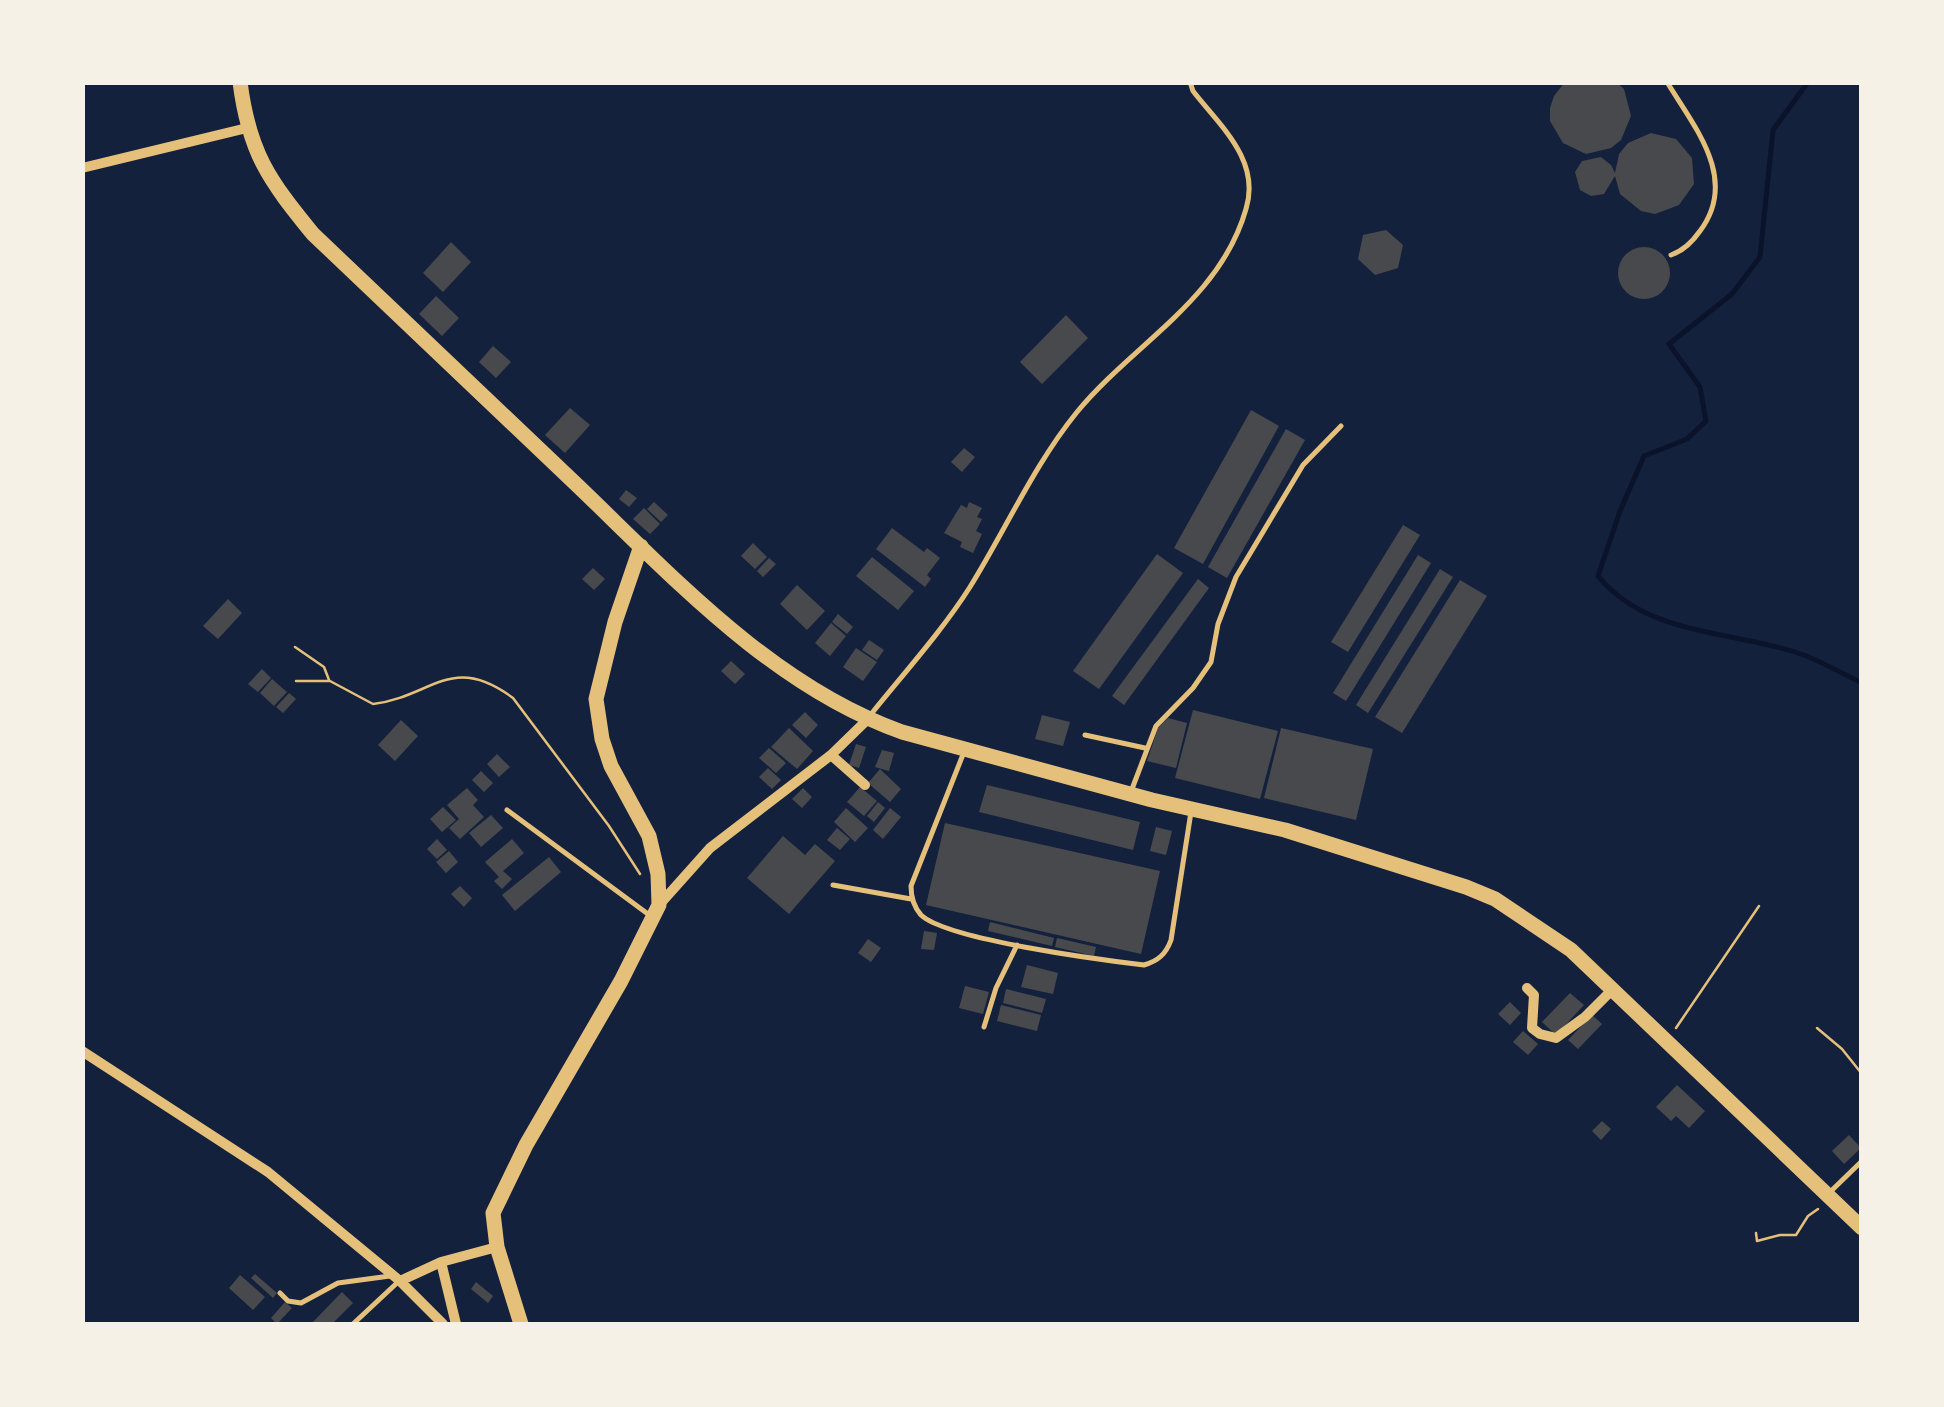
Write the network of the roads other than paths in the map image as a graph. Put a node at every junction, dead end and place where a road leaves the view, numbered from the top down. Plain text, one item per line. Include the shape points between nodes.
1 (240, 82) edge
2 (1190, 82) edge
3 (1666, 82) edge
4 (246, 128) junction
5 (82, 168) edge
6 (1670, 255) dead end
7 (1341, 426) dead end
8 (641, 546) junction
9 (867, 720) junction
10 (1085, 735) dead end
11 (1145, 748) junction
12 (965, 750) junction
13 (831, 754) junction
14 (865, 785) dead end
15 (1130, 794) junction
16 (1191, 809) junction
17 (506, 810) dead end
18 (833, 884) dead end
19 (911, 899) junction
20 (657, 912) junction
21 (1017, 945) junction
22 (1528, 988) dead end
23 (1612, 990) junction
24 (984, 1027) dead end
25 (82, 1051) edge
26 (1862, 1161) edge
27 (1829, 1198) junction
28 (1862, 1228) edge
29 (497, 1247) junction
30 (442, 1262) junction
31 (397, 1278) junction
32 (280, 1293) dead end
33 (353, 1324) edge
34 (444, 1324) edge
35 (456, 1324) edge
36 (521, 1324) edge

1 - 4 main road
2 - 9 lane via 1247,163 1246,209 1224,256 1205,288 1077,412 967,591
3 - 6 lane via 1716,170 1711,216
4 - 5 street
4 - 8 main road via 274,186 313,234
7 - 11 lane via 1303,465 1236,577 1205,673 1156,726
8 - 9 main road via 779,668
8 - 20 main road via 596,699 611,766 649,836
9 - 12 main road
9 - 13 street
10 - 11 lane
11 - 15 lane
12 - 15 main road
12 - 19 lane
13 - 14 street
13 - 20 street via 710,848
15 - 16 main road
16 - 21 lane via 1170,940 1154,962 1144,966
16 - 23 main road via 1285,830 1480,893 1546,931
17 - 20 lane
18 - 19 lane
19 - 21 lane via 924,918
20 - 29 main road via 510,1173 494,1213
21 - 24 lane
22 - 23 street via 1534,995 1532,1028 1556,1038
23 - 27 main road
25 - 31 street via 268,1172
26 - 27 lane
27 - 28 main road
29 - 30 street
29 - 36 main road
30 - 31 street
30 - 35 street
31 - 32 lane via 338,1283 301,1303
31 - 33 lane
31 - 34 street

